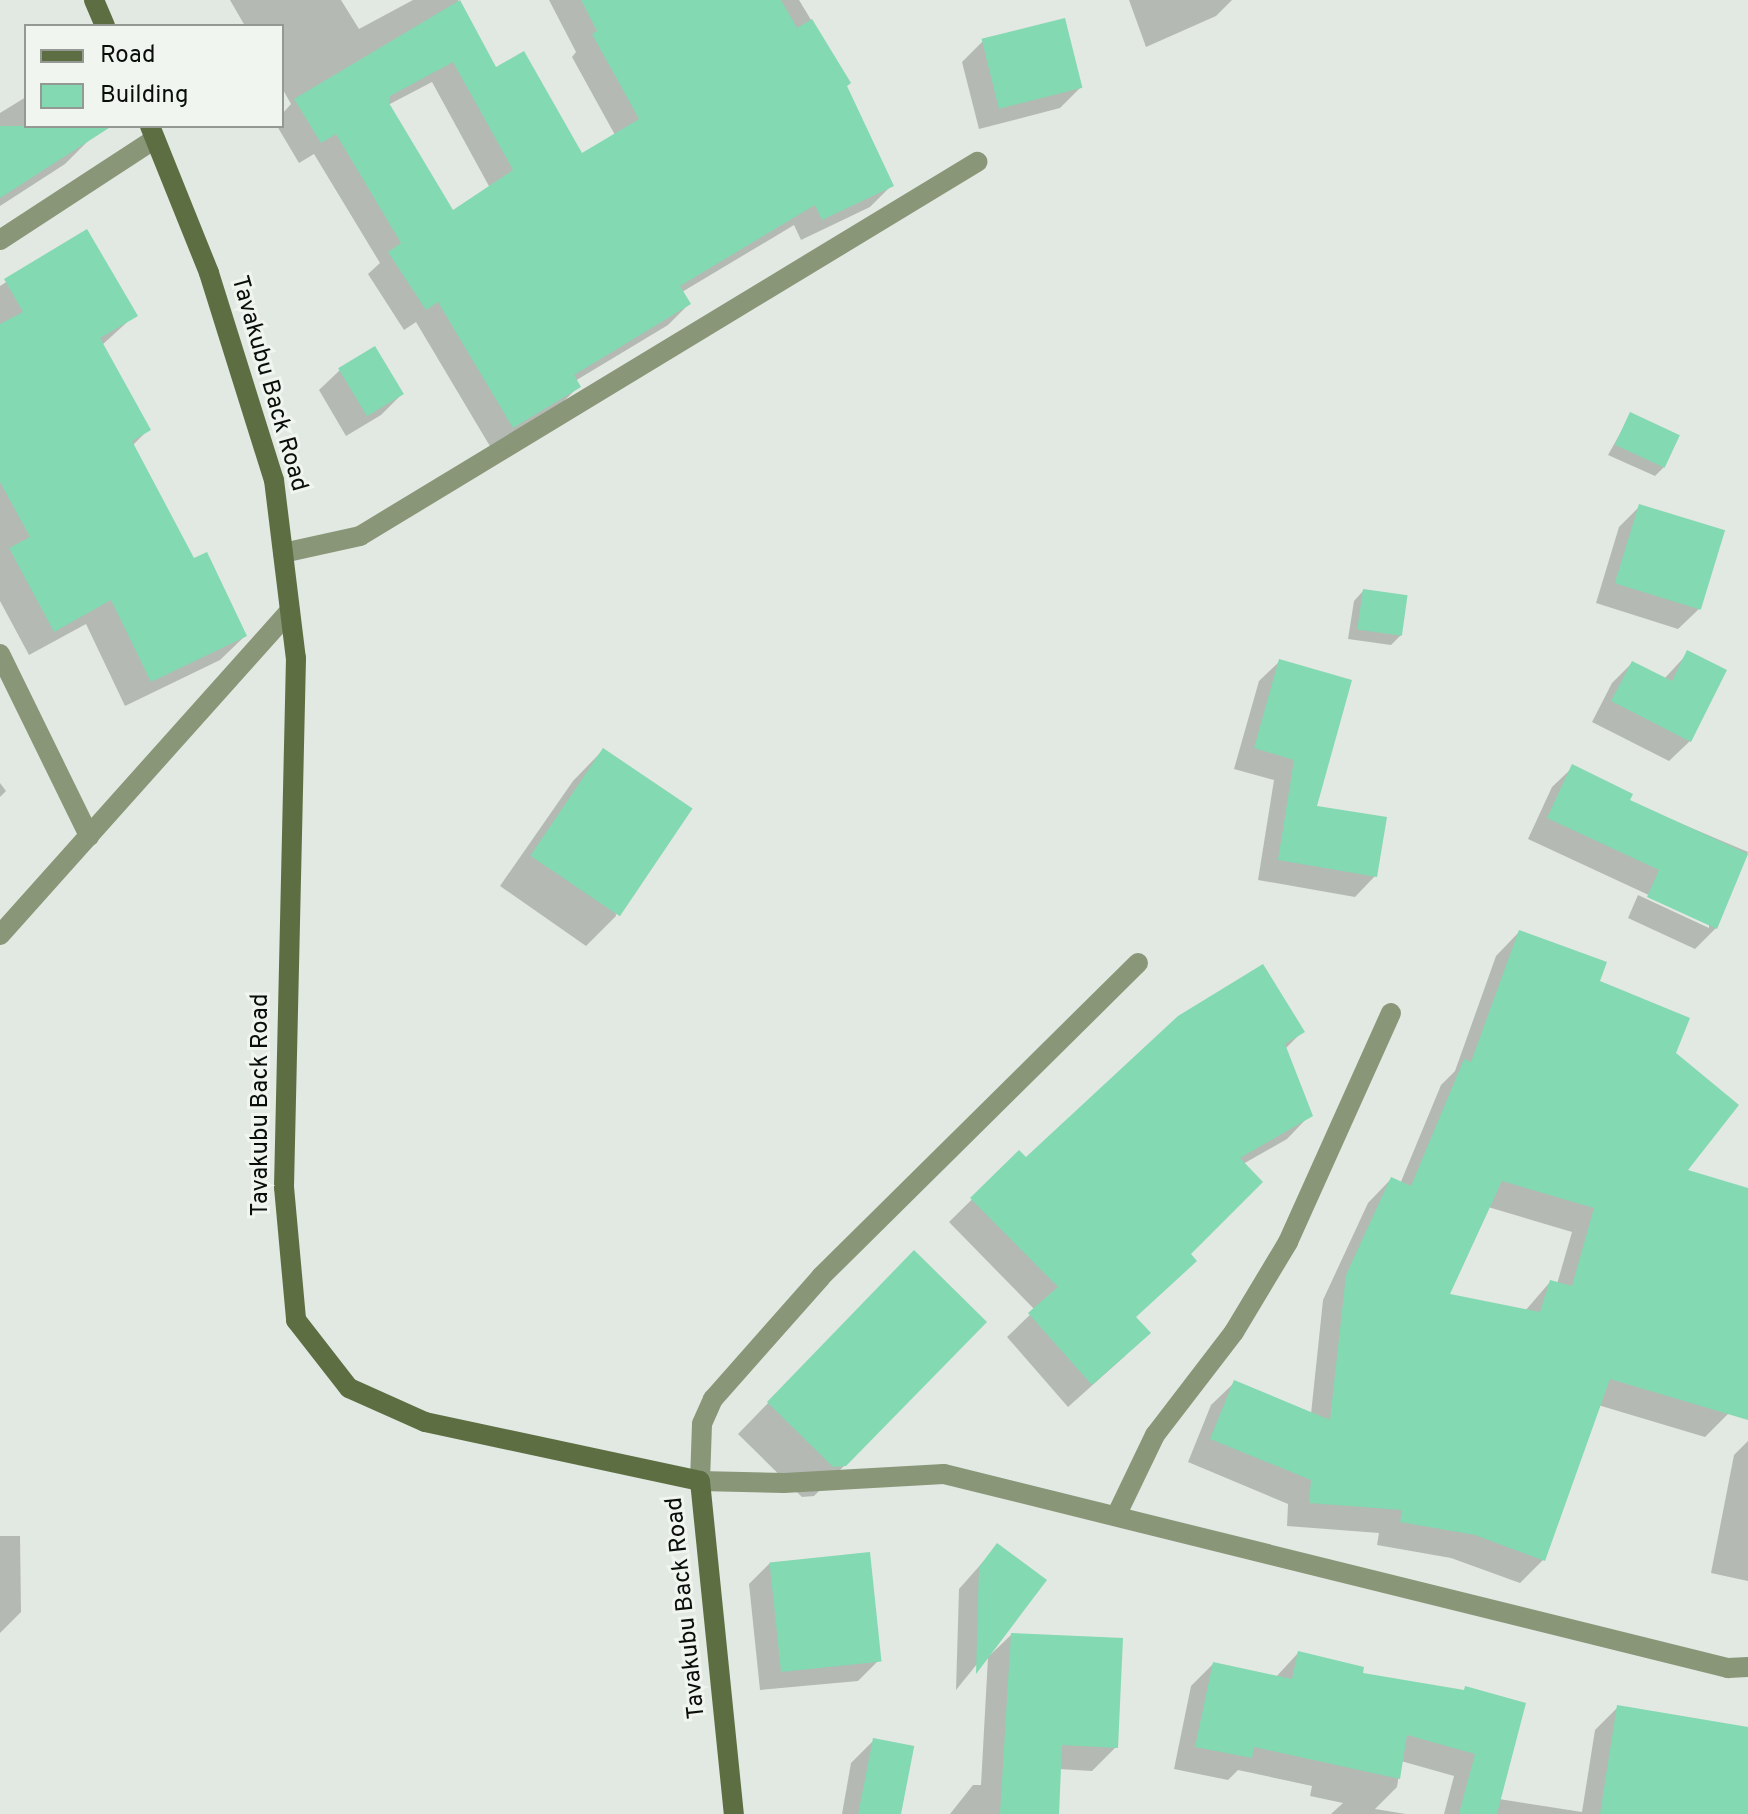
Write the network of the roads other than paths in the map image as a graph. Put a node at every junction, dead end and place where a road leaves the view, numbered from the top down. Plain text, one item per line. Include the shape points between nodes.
1 (94, 0) edge
2 (104, 24) edge
3 (152, 132) edge
4 (977, 162) dead end
5 (0, 240) edge
6 (283, 553) junction
7 (290, 611) junction
8 (0, 654) edge
9 (89, 836) junction
10 (0, 935) edge
11 (1138, 963) dead end
12 (1391, 1013) dead end
13 (700, 1481) junction
14 (1117, 1514) junction
15 (1748, 1667) edge
16 (734, 1814) edge

1 - 2 street
3 - 5 street
3 - 6 street, Tavakubu Back Road via 209,273 274,480
4 - 6 street via 360,536
6 - 7 street, Tavakubu Back Road
7 - 9 street
7 - 13 street, Tavakubu Back Road via 296,658 284,1187 296,1320 349,1388 425,1422
8 - 9 street
9 - 10 street
11 - 13 street via 821,1277 713,1399 702,1424
12 - 14 street via 1288,1242 1234,1332 1155,1435
13 - 14 street via 784,1483 944,1474
13 - 16 street, Tavakubu Back Road
14 - 15 street via 1728,1668

